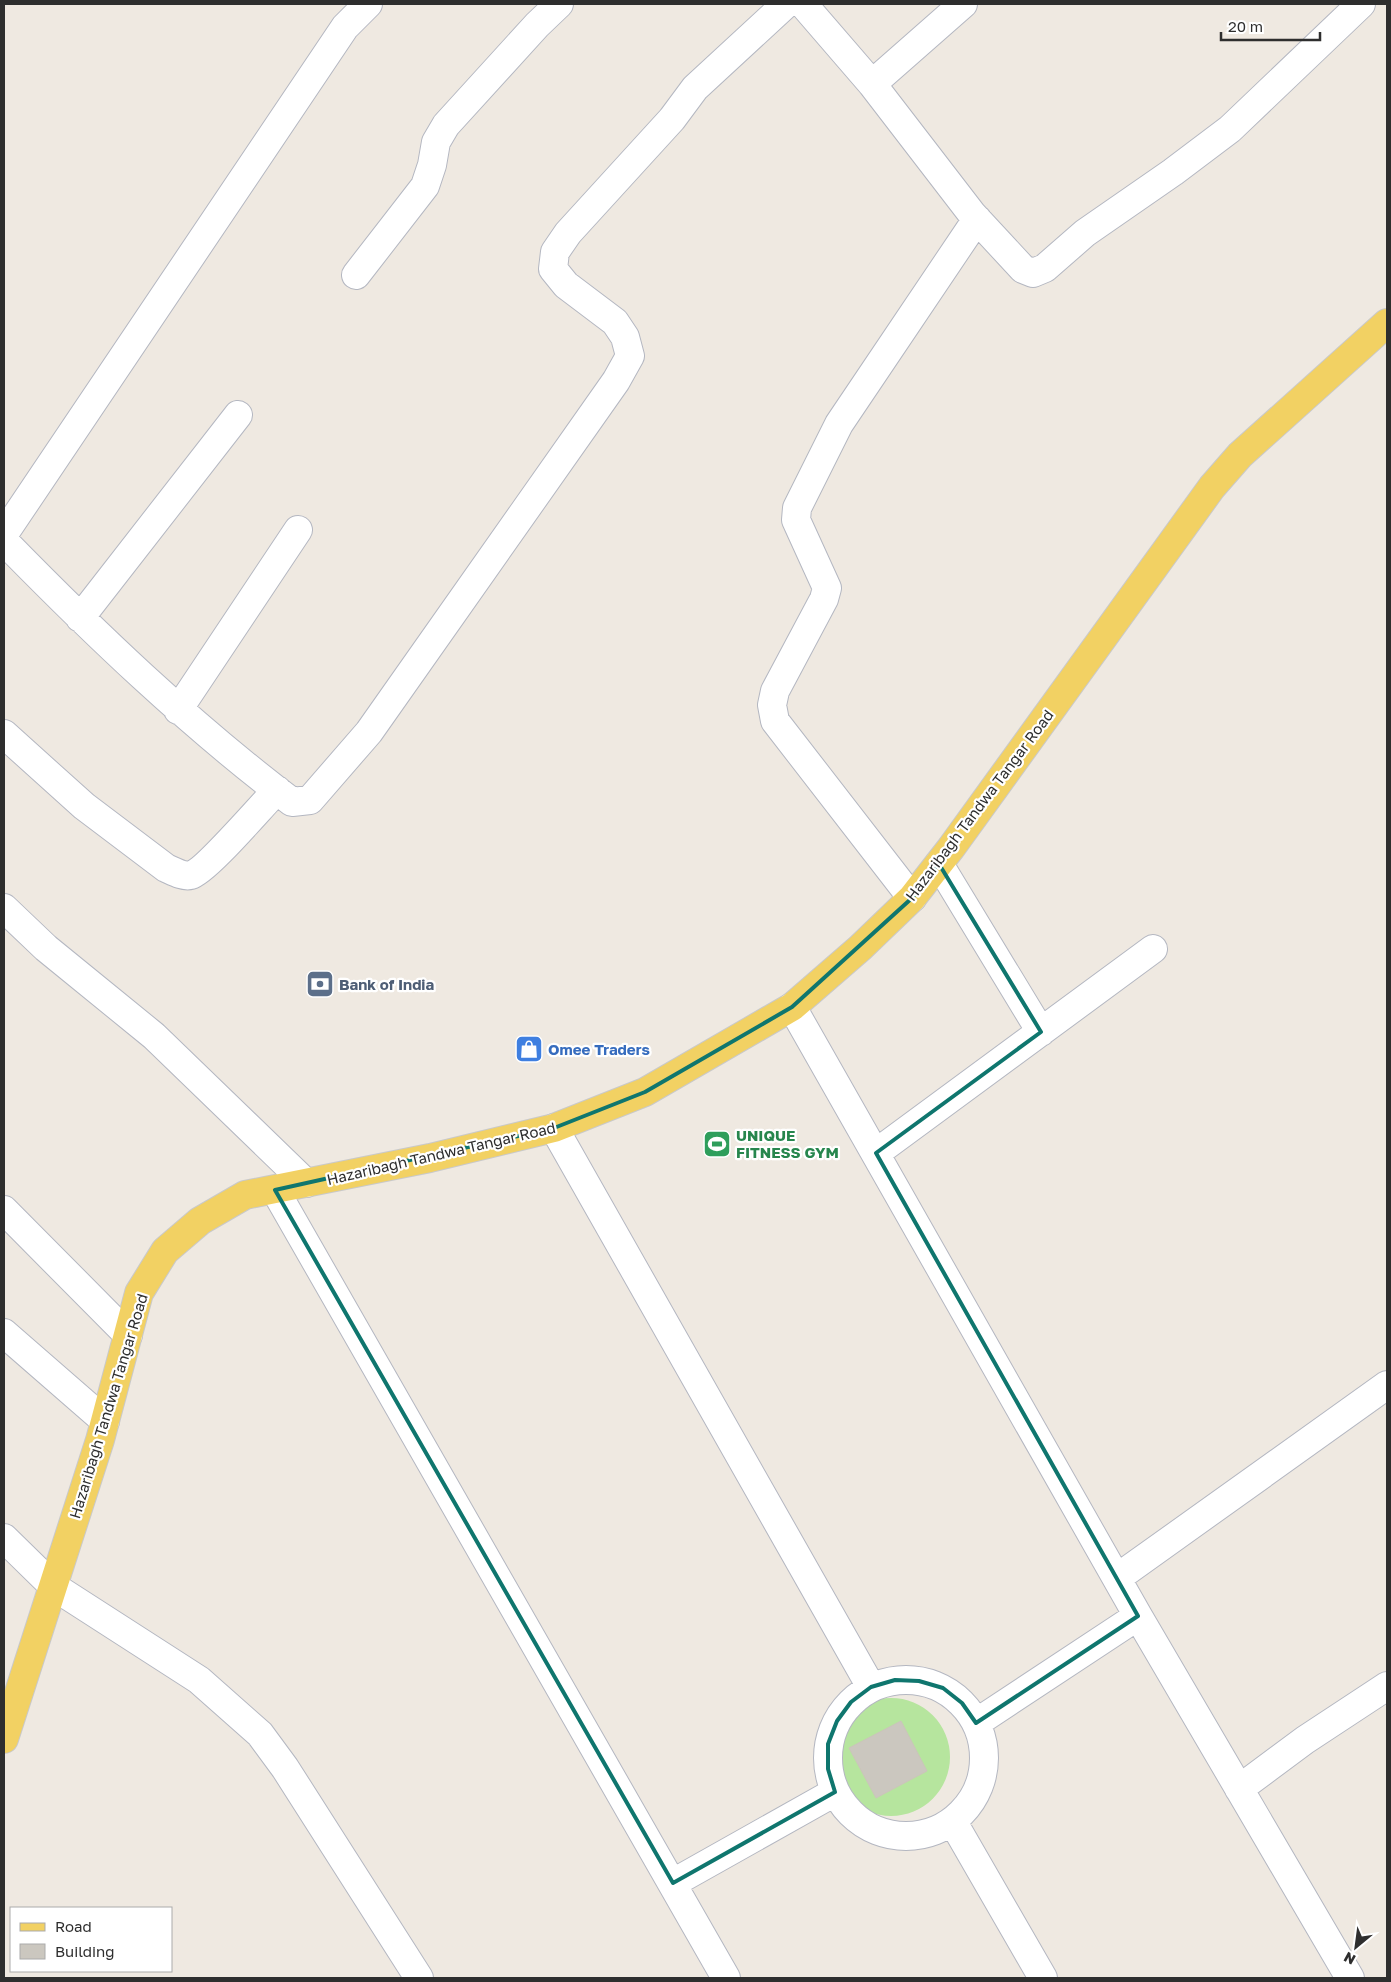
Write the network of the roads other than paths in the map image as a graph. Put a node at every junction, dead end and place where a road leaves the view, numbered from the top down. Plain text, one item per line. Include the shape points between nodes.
1 (368, 4) edge
2 (559, 4) edge
3 (786, 4) edge
4 (802, 4) edge
5 (963, 4) edge
6 (1361, 4) edge
7 (872, 84) junction
8 (977, 219) junction
9 (356, 275) dead end
10 (1387, 323) edge
11 (238, 415) dead end
12 (298, 530) dead end
13 (4, 534) edge
14 (4, 541) edge
15 (80, 618) junction
16 (178, 710) junction
17 (4, 734) edge
18 (276, 790) junction
19 (938, 864) junction
20 (912, 898) junction
21 (4, 908) edge
22 (1152, 949) dead end
23 (792, 1007) junction
24 (1041, 1032) junction
25 (554, 1128) junction
26 (876, 1153) junction
27 (306, 1183) junction
28 (276, 1190) junction
29 (4, 1210) edge
30 (4, 1333) edge
31 (128, 1335) junction
32 (1387, 1385) edge
33 (105, 1421) junction
34 (4, 1538) edge
35 (1117, 1578) junction
36 (53, 1586) junction
37 (1138, 1616) junction
38 (1387, 1686) edge
39 (872, 1687) junction
40 (976, 1723) junction
41 (4, 1739) edge
42 (1239, 1789) junction
43 (835, 1792) junction
44 (953, 1822) junction
45 (673, 1883) junction
46 (419, 1978) edge
47 (726, 1978) edge
48 (1043, 1978) edge
49 (1350, 1978) edge

1 - 13 street via 345,28
2 - 9 street via 446,125 436,142 425,186
3 - 18 street via 695,88 672,119 568,233 555,252 553,269 566,285 615,322 625,337 630,356 616,381 370,732 310,800 292,802
4 - 7 street
5 - 7 street
6 - 8 street via 1230,129 1086,232 1045,268 1033,274 1023,269
7 - 8 street
8 - 20 street via 839,424 797,508 796,520 827,588 775,691 772,705 775,721
10 - 19 main road, Hazaribagh Tandwa Tangar Road via 1240,455 1212,487
11 - 15 street
12 - 16 street
14 - 15 street
15 - 16 street
16 - 18 street
17 - 18 street via 84,806 166,868 180,874 192,875 210,862
19 - 20 main road, Hazaribagh Tandwa Tangar Road
19 - 24 street
20 - 23 main road, Hazaribagh Tandwa Tangar Road
21 - 27 street via 46,948 154,1036
22 - 24 street
23 - 25 main road, Hazaribagh Tandwa Tangar Road via 645,1092
23 - 26 street
24 - 26 street
25 - 27 main road, Hazaribagh Tandwa Tangar Road
25 - 39 street
26 - 35 street
27 - 28 main road, Hazaribagh Tandwa Tangar Road
28 - 31 main road, Hazaribagh Tandwa Tangar Road via 245,1195 200,1221 165,1251 139,1293
28 - 45 street
29 - 31 street
30 - 33 street
31 - 33 main road, Hazaribagh Tandwa Tangar Road
32 - 35 street
33 - 36 main road, Hazaribagh Tandwa Tangar Road
34 - 36 street
35 - 37 street
36 - 41 main road, Hazaribagh Tandwa Tangar Road
36 - 46 street via 199,1680 260,1734
37 - 40 street
37 - 42 street
38 - 42 street via 1305,1740
39 - 40 street via 895,1680 919,1681 943,1688 962,1703
39 - 43 street via 851,1702 837,1721 828,1744 828,1769
40 - 44 street via 984,1744 985,1766 980,1787 969,1806
42 - 49 street
43 - 44 street via 866,1826 887,1835 910,1837 933,1832
43 - 45 street
44 - 48 street
45 - 47 street

